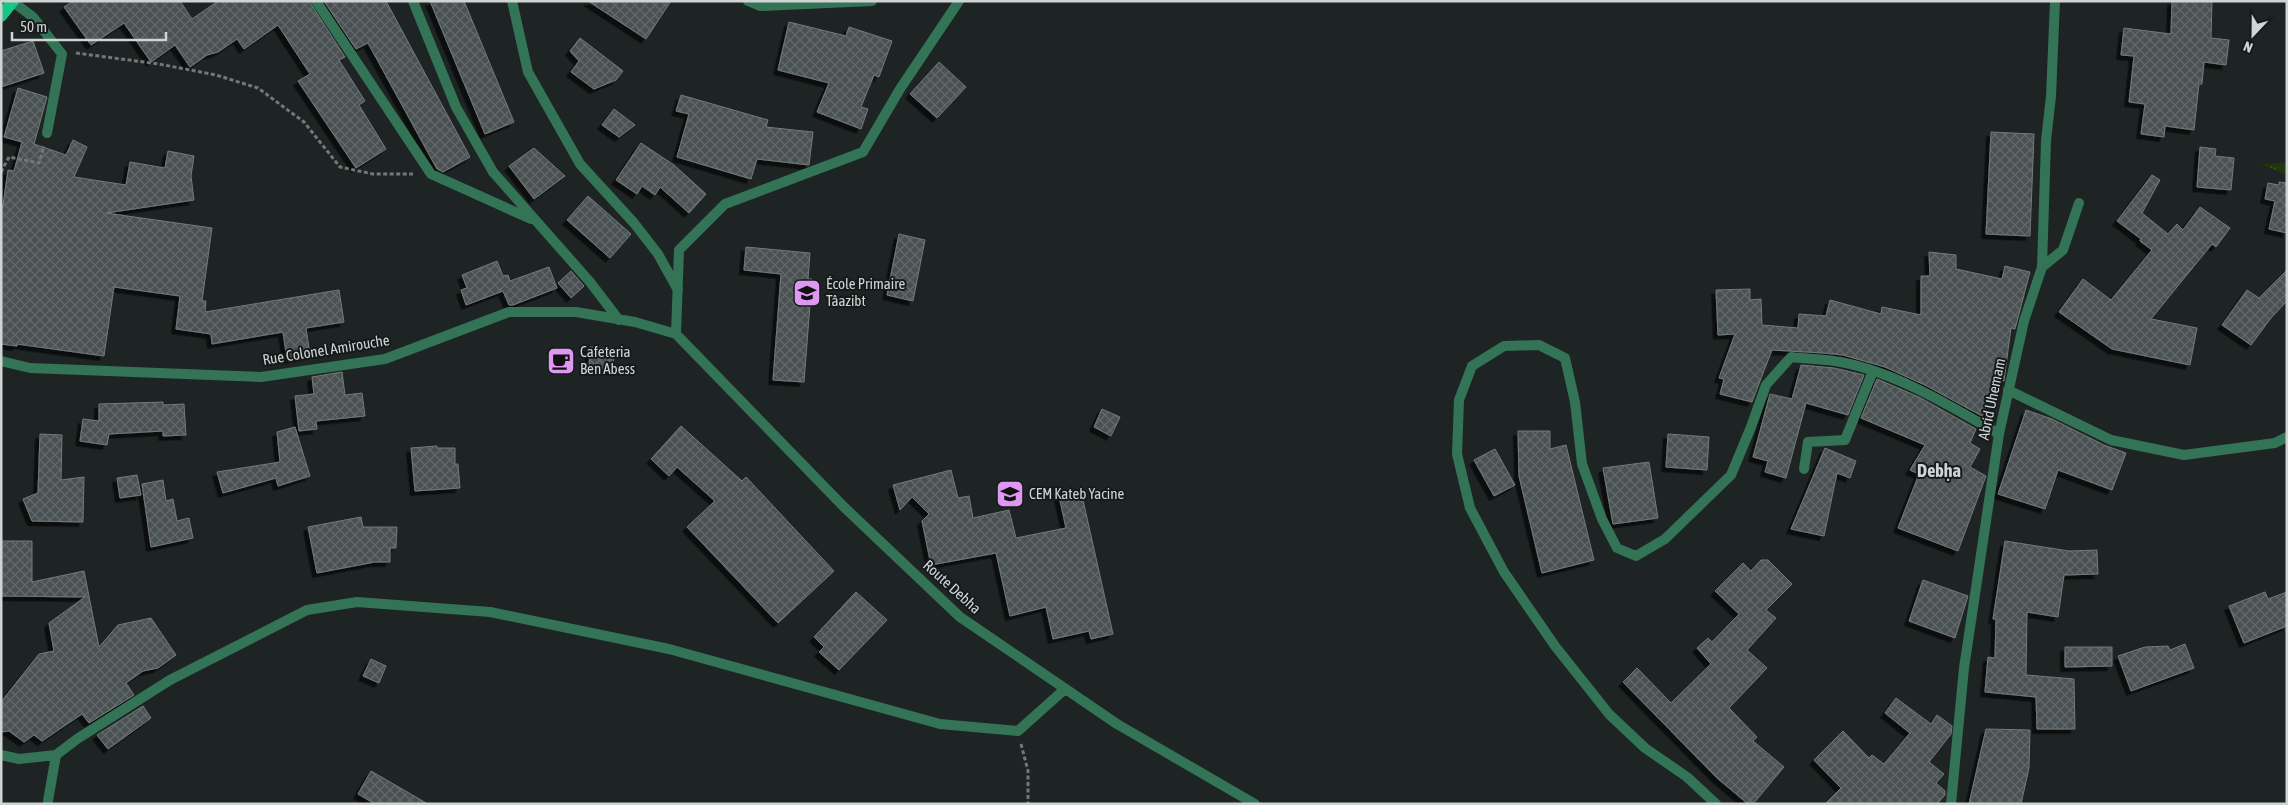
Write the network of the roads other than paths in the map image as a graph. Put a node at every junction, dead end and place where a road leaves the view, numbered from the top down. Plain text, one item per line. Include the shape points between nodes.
1 (316, 1) edge
2 (413, 1) edge
3 (512, 1) edge
4 (748, 1) edge
5 (872, 1) edge
6 (959, 1) edge
7 (2055, 1) edge
8 (13, 2) edge
9 (1, 16) edge
10 (47, 133) road end
11 (2078, 203) dead end
12 (534, 220) junction
13 (2042, 267) junction
14 (678, 290) junction
15 (619, 320) junction
16 (676, 334) junction
17 (1, 362) edge
18 (1873, 371) junction
19 (2008, 390) junction
20 (1999, 434) junction
21 (2287, 437) edge
22 (1804, 469) dead end
23 (1065, 689) junction
24 (56, 755) junction
25 (1, 756) edge
26 (48, 801) dead end
27 (1255, 804) edge
28 (1716, 804) edge
29 (1951, 804) edge

1 - 12 street via 431,174
2 - 12 street via 456,107 493,172
3 - 14 street via 528,72 580,164 652,246
4 - 5 street via 760,6
6 - 14 street via 900,89 863,152 725,204 679,250
7 - 13 street, Abrid Uhemam
8 - 9 main road
8 - 10 street via 34,18 62,54
11 - 13 street via 2063,250
12 - 15 street via 590,282
13 - 19 street, Abrid Uhemam via 2024,321
14 - 16 street
15 - 16 street, Rue Colonel Amirouche
15 - 17 street, Rue Colonel Amirouche via 576,312 509,312 385,359 261,377 30,368
16 - 23 street, Route Debha via 843,506 960,617
18 - 20 street via 1939,400
18 - 22 street via 1845,440 1808,442
18 - 28 street via 1840,362 1791,357 1766,385 1731,475 1665,539 1636,556 1617,548 1602,519 1582,464 1575,402 1565,358 1539,345 1504,346 1472,366 1459,400 1457,454 1470,508 1504,572 1555,646 1609,714 1645,748 1687,777
19 - 20 street, Abrid Uhemam
19 - 21 street via 2111,440 2184,455 2275,443
20 - 29 street, Abrid Uhemam via 1964,668
23 - 24 street via 1018,731 940,724 669,649 490,612 356,602 298,614 170,680
23 - 27 street, Route Debha via 1117,724
24 - 25 street via 19,759
24 - 26 street

